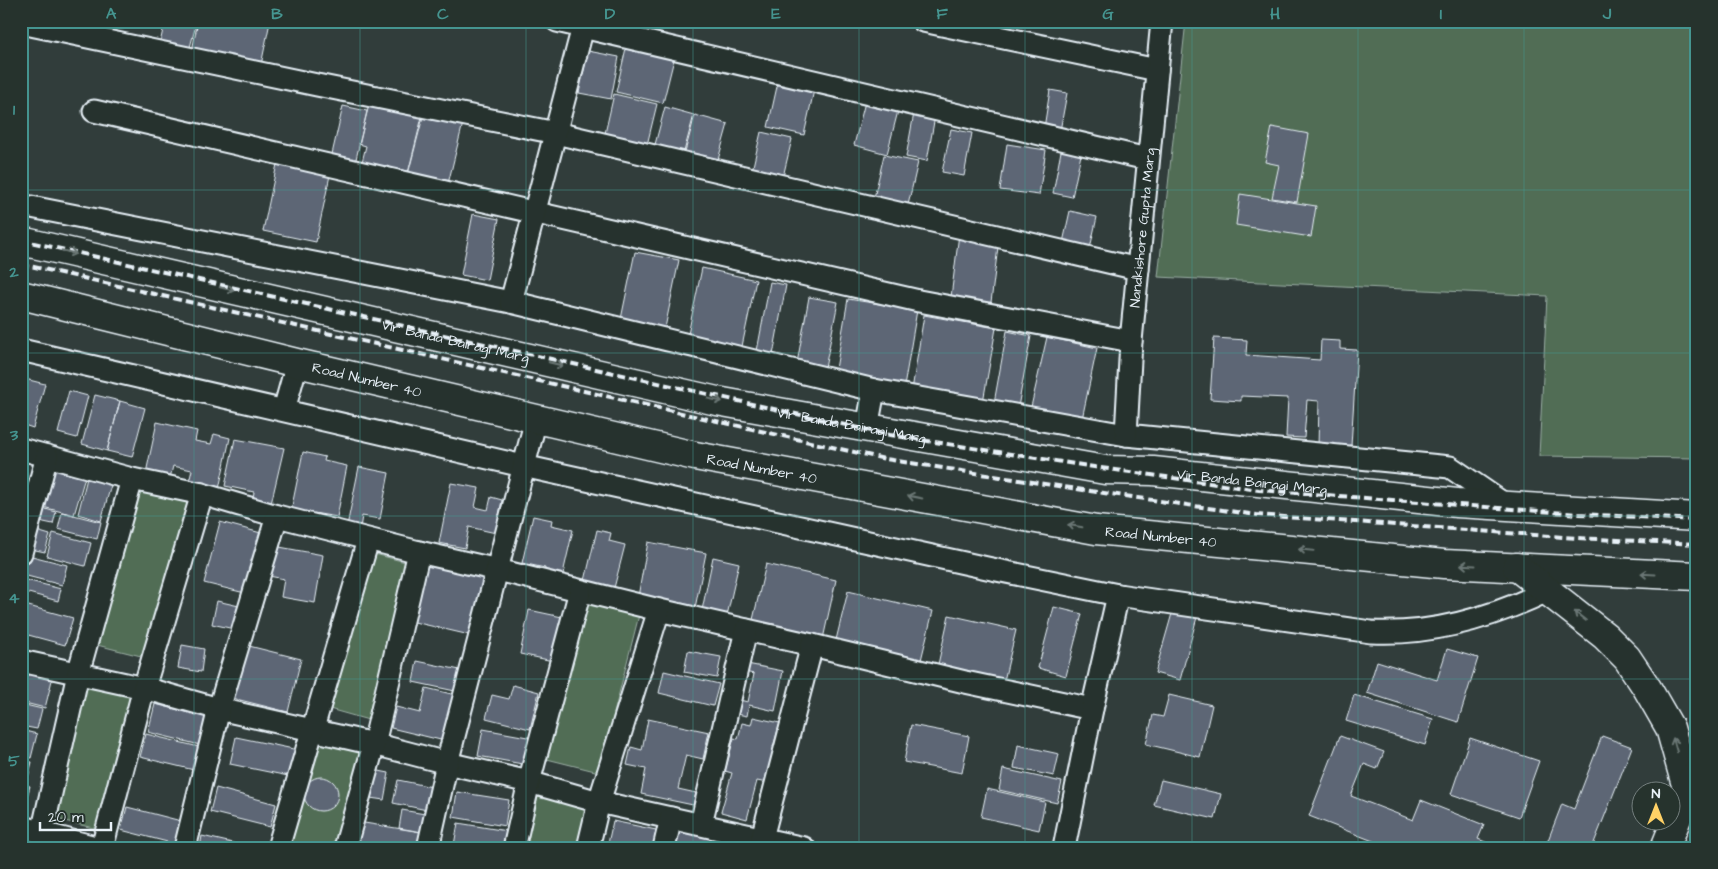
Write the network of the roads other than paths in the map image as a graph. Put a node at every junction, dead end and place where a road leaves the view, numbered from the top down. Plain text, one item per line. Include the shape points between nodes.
1 (557, 21) edge
2 (922, 21) edge
3 (1162, 21) edge
4 (21, 23) edge
5 (583, 27) junction
6 (1157, 70) junction
7 (94, 111) dead end
8 (556, 133) junction
9 (1148, 159) junction
10 (21, 204) edge
11 (534, 212) junction
12 (21, 241) edge
13 (1138, 269) junction
14 (21, 295) edge
15 (511, 302) junction
16 (1131, 341) junction
17 (21, 350) edge
18 (297, 362) junction
19 (874, 390) junction
20 (284, 410) junction
21 (536, 418) junction
22 (868, 428) junction
23 (1126, 435) junction
24 (21, 449) edge
25 (48, 456) junction
26 (523, 466) junction
27 (132, 478) junction
28 (202, 494) junction
29 (1507, 506) junction
30 (277, 516) junction
31 (1697, 516) edge
32 (368, 540) junction
33 (419, 552) junction
34 (21, 553) edge
35 (1517, 567) junction
36 (498, 570) junction
37 (1697, 576) edge
38 (580, 591) junction
39 (1547, 591) junction
40 (1118, 595) junction
41 (659, 610) junction
42 (746, 630) junction
43 (812, 645) junction
44 (21, 661) edge
45 (78, 674) junction
46 (144, 688) junction
47 (219, 709) junction
48 (1092, 709) junction
49 (312, 729) junction
50 (374, 744) junction
51 (447, 764) junction
52 (1692, 781) edge
53 (529, 782) junction
54 (599, 802) junction
55 (670, 818) junction
56 (701, 824) junction
57 (21, 826) edge
58 (42, 833) junction
59 (773, 842) edge
60 (100, 848) edge
61 (185, 848) edge
62 (278, 848) edge
63 (345, 848) edge
64 (428, 848) edge
65 (514, 848) edge
66 (588, 848) edge
67 (664, 848) edge
68 (804, 848) edge
69 (1064, 848) edge
70 (1665, 848) edge

1 - 5 street
2 - 6 street
3 - 6 street, Nandkishore Gupta Marg
4 - 8 street
5 - 8 street
5 - 9 street
6 - 9 street, Nandkishore Gupta Marg
7 - 11 street
8 - 11 street
8 - 13 street
9 - 13 street, Nandkishore Gupta Marg
10 - 15 street
11 - 15 street
11 - 16 street via 919,300
12 -> 22 main road, Vir Banda Bairagi Marg via 718,401
13 - 16 street, Nandkishore Gupta Marg
14 - 18 main road, Road Number 40
15 - 19 street
16 - 23 street, Nandkishore Gupta Marg
17 - 20 street
18 - 20 street
18 - 21 main road, Road Number 40
19 - 22 street
19 - 23 street
20 - 26 street
21 - 26 street
35 -> 21 main road, Road Number 40 via 1444,564 1096,530 695,456
22 - 29 main road, Vir Banda Bairagi Marg via 1105,470 1153,471
23 - 29 street via 1450,467
24 - 25 street
25 - 27 street
25 - 34 street
26 - 36 street
26 - 40 street
27 - 28 street
27 - 45 street
28 - 30 street
28 - 46 street
29 - 31 main road, Vir Banda Bairagi Marg
30 - 32 street
30 - 47 street
32 - 33 street
32 - 49 street
33 - 36 street
33 - 50 street
37 -> 35 main road
35 - 39 main road
36 - 38 street
36 - 51 street
38 - 41 street
38 - 53 street
39 - 40 street via 1522,603 1463,621 1392,633
52 -> 39 main road via 1670,728 1626,658 1605,636
40 - 48 street
41 - 42 street
41 - 54 street
42 - 43 street
42 - 56 street
43 - 48 street
43 - 59 street
44 - 45 street
45 - 46 street
45 - 58 street
46 - 47 street
46 - 60 street
47 - 49 street
47 - 61 street
48 - 69 street
49 - 50 street
49 - 62 street
50 - 51 street
50 - 63 street
51 - 53 street
51 - 64 street
52 - 70 main road
53 - 54 street
53 - 65 street
54 - 55 street
54 - 66 street
55 - 56 street
55 - 67 street
56 - 59 street
57 - 58 street
58 - 60 street
59 - 68 street

